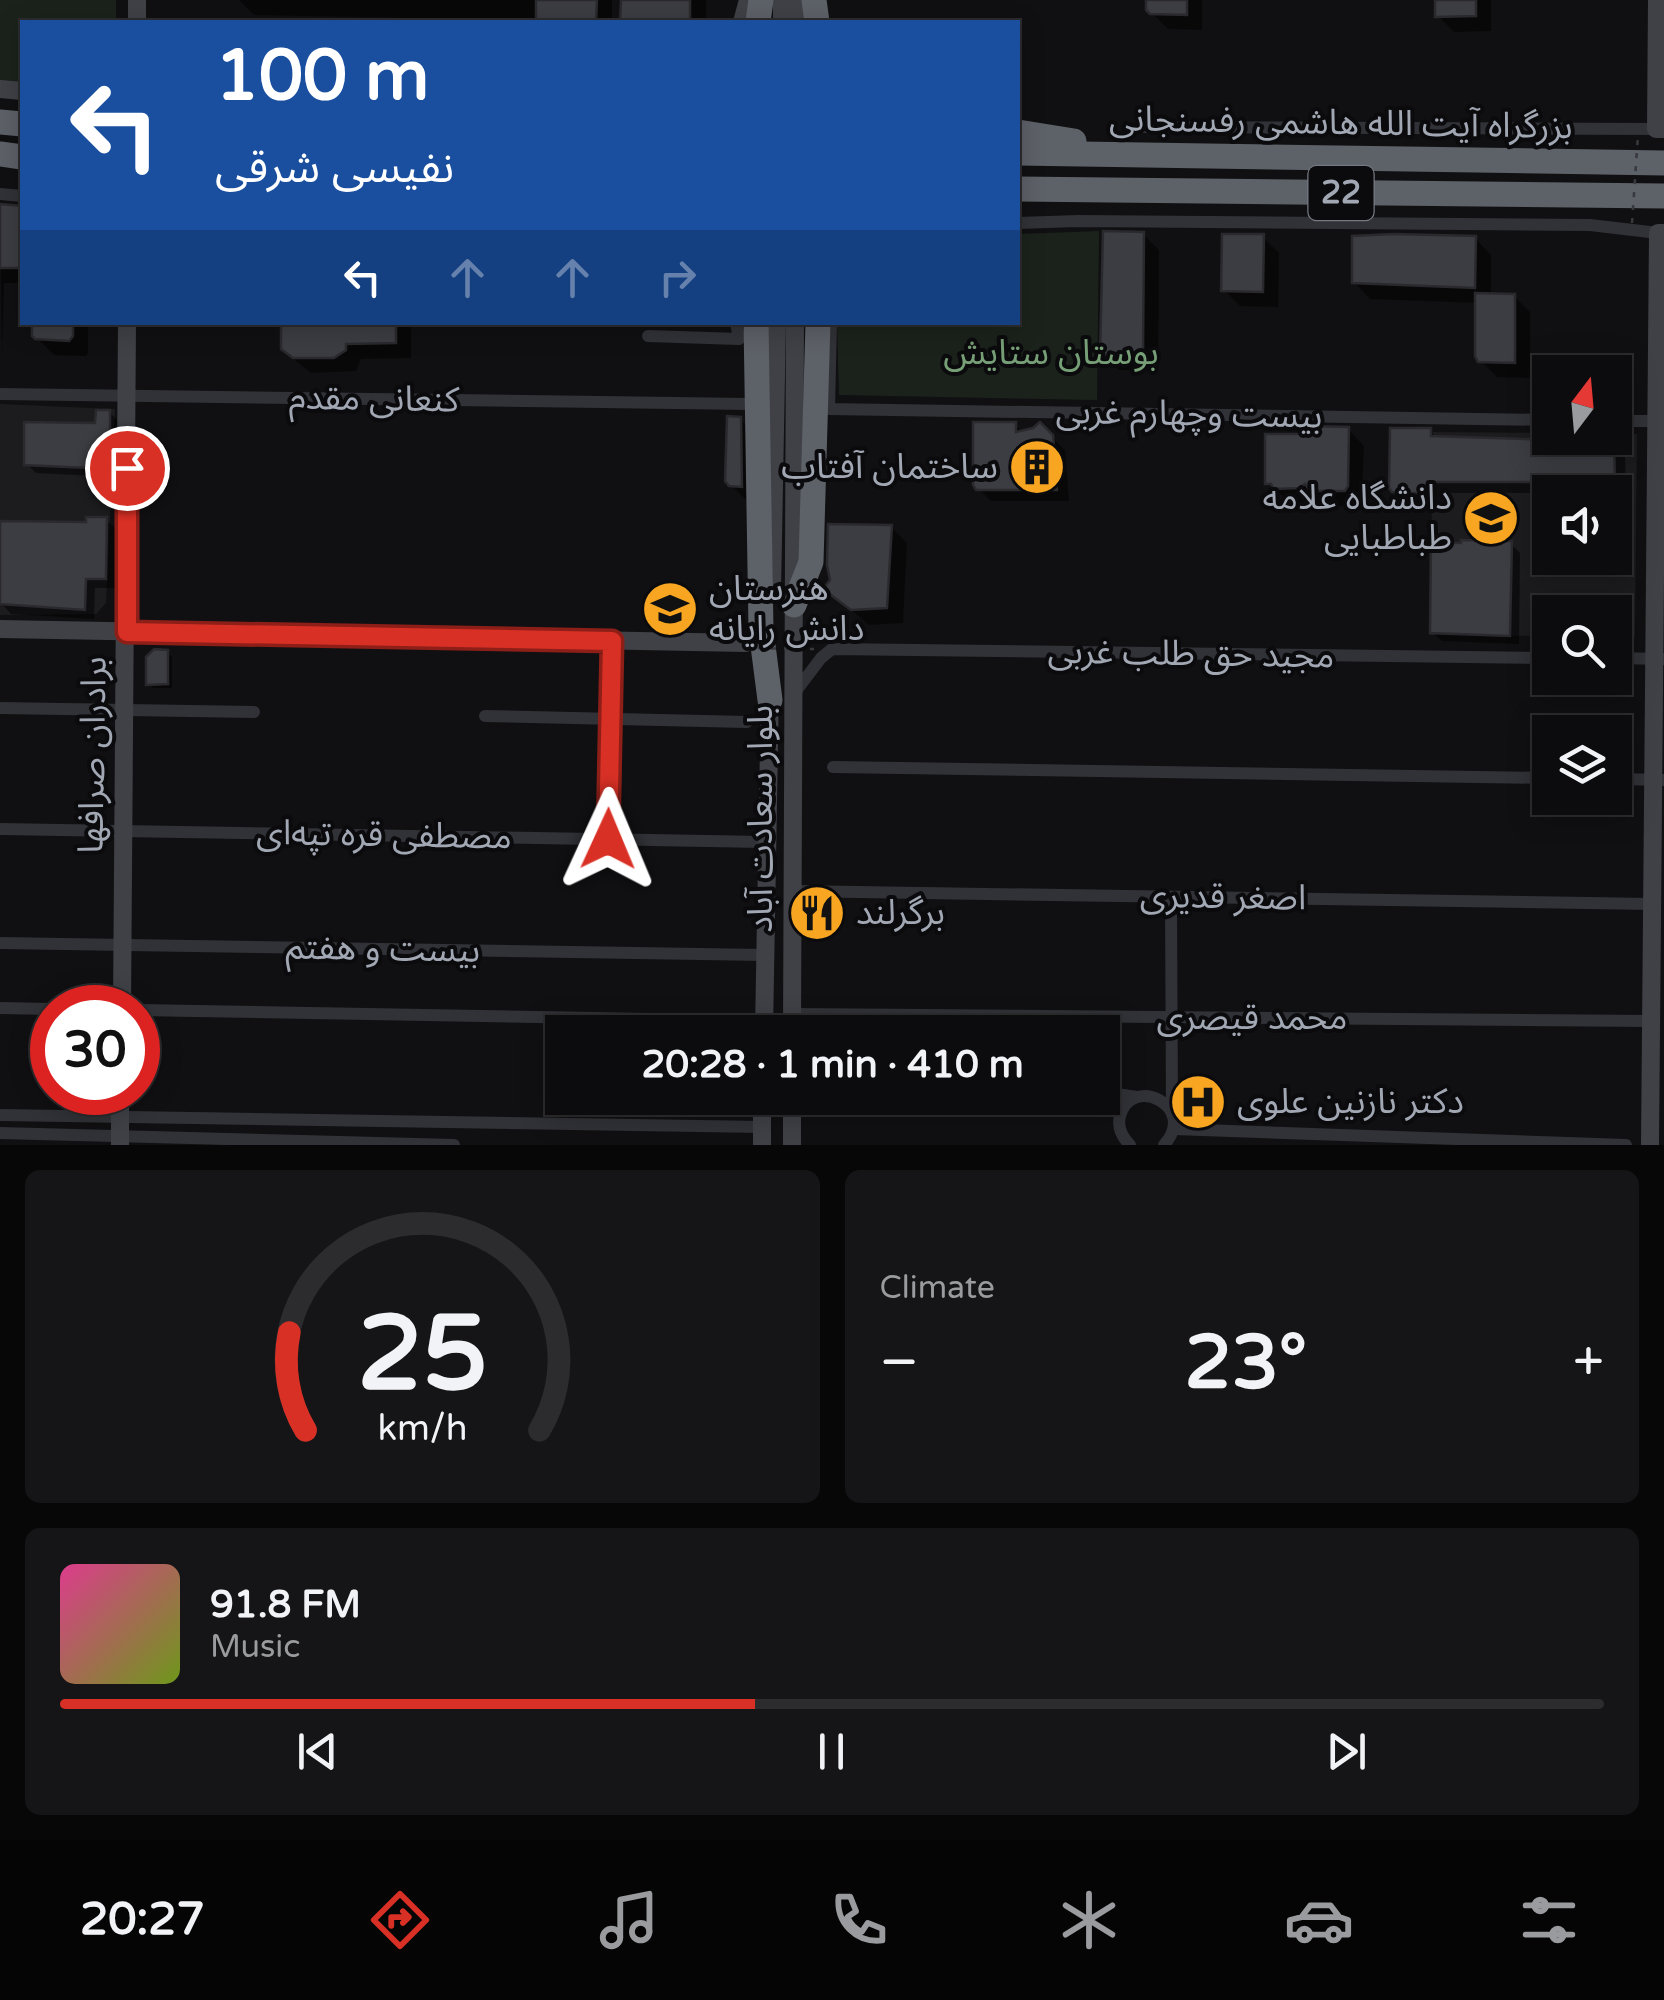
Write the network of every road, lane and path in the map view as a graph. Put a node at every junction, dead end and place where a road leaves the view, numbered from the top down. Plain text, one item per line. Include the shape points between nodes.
1 (1658, 0) edge
2 (1143, 127) dead end
3 (1660, 129) edge
4 (1020, 132) edge
5 (1638, 136) dead end
6 (1020, 153) edge
7 (1158, 155) junction
8 (1664, 163) edge
9 (1020, 189) edge
10 (1115, 190) junction
11 (1664, 196) edge
12 (1020, 204) edge
13 (1020, 223) edge
14 (1632, 223) dead end
15 (1661, 233) edge
16 (127, 325) edge
17 (778, 325) edge
18 (794, 325) edge
19 (818, 325) edge
20 (831, 325) edge
21 (747, 331) edge
22 (648, 336) dead end
23 (0, 394) edge
24 (127, 396) junction
25 (748, 404) dead end
26 (1532, 420) edge
27 (1632, 421) edge
28 (1660, 422) edge
29 (794, 605) junction
30 (0, 629) edge
31 (127, 632) junction
32 (612, 641) junction
33 (745, 646) joint
34 (814, 649) dead end
35 (1532, 658) edge
36 (1632, 658) edge
37 (1659, 659) edge
38 (782, 698) junction
39 (0, 708) edge
40 (126, 711) junction
41 (254, 712) dead end
42 (485, 716) dead end
43 (611, 719) junction
44 (747, 722) dead end
45 (832, 767) dead end
46 (1532, 778) edge
47 (1632, 779) edge
48 (1659, 780) edge
49 (0, 829) edge
50 (124, 831) junction
51 (608, 839) junction
52 (768, 842) junction
53 (1658, 855) edge
54 (793, 891) junction
55 (1171, 897) junction
56 (1652, 904) junction
57 (0, 942) edge
58 (123, 944) junction
59 (765, 955) junction
60 (122, 985) edge
61 (1658, 1000) edge
62 (0, 1008) edge
63 (30, 1009) edge
64 (160, 1011) edge
65 (764, 1015) edge
66 (792, 1015) edge
67 (1172, 1018) junction
68 (1120, 1019) edge
69 (545, 1020) edge
70 (1651, 1021) junction
71 (1120, 1094) edge
72 (1138, 1097) junction
73 (1172, 1112) junction
74 (0, 1115) edge
75 (792, 1115) edge
76 (120, 1117) junction
77 (423, 1122) junction
78 (1174, 1129) junction
79 (0, 1134) edge
80 (762, 1136) edge
81 (120, 1141) edge
82 (1124, 1142) edge
83 (423, 1144) edge
84 (454, 1145) edge
85 (792, 1145) edge
86 (1164, 1145) edge
87 (1626, 1145) edge
88 (1650, 1145) edge

1 - 3 street
2 - 3 street
4 - 7 highway
5 - 14 path, bridge
6 - 7 highway, بزرگراه آیت الله هاشمی رفسنجانی / 22
7 - 8 highway, بزرگراه آیت الله هاشمی رفسنجانی / 22
9 - 10 highway, بزرگراه آیت الله هاشمی رفسنجانی / 22
10 - 11 highway, بزرگراه آیت الله هاشمی رفسنجانی / 22
10 - 12 highway
13 - 15 street via 1590,225
15 - 28 street
16 - 24 street, برادران صرافها
17 - 38 street
18 - 29 street, بلوار سعادت آباد
19 - 29 highway via 811,562
20 - 26 street, بیست وچهارم غربی via 829,409
21 - 22 street
21 - 38 highway via 761,630
23 - 24 street, کنعانی مقدم
24 - 25 street, کنعانی مقدم
24 - 31 street, برادران صرافها
27 - 28 street
28 - 37 street
29 - 38 street, بلوار سعادت آباد
30 - 31 street
31 - 32 street
31 - 40 street, برادران صرافها
32 - 33 street
32 - 43 street
33 - 34 path, bridge
35 - 38 street, مجید حق طلب غربی via 832,650
36 - 37 street
37 - 48 street
38 - 52 street, بلوار سعادت آباد
38 - 54 street, بلوار سعادت آباد
39 - 40 street
40 - 41 street
40 - 50 street, برادران صرافها
42 - 43 street
43 - 44 street
43 - 51 street
45 - 46 street
47 - 48 street
48 - 53 street
49 - 50 street, مصطفی قره تپه‌ای
50 - 51 street, مصطفی قره تپه‌ای
50 - 58 street, برادران صرافها
51 - 52 street, مصطفی قره تپه‌ای
52 - 59 street, بلوار سعادت آباد
53 - 56 street
54 - 55 street, اصغر قدیری
54 - 66 street, بلوار سعادت آباد
55 - 56 street, اصغر قدیری
55 - 67 street
56 - 61 street
57 - 58 street, بیست و هفتم
58 - 59 street, بیست و هفتم
58 - 60 street, برادران صرافها
59 - 65 street, بلوار سعادت آباد
61 - 70 street
62 - 63 street
64 - 69 street
67 - 68 street, محمد قیصری
67 - 70 street, محمد قیصری
67 - 73 street
70 - 88 street
71 - 72 street
72 - 73 street via 1160,1100
72 - 82 street via 1120,1115
73 - 78 street
74 - 76 street
75 - 85 street
76 - 77 street
76 - 81 street
77 - 80 street
77 - 83 street
78 - 86 street
78 - 87 street
79 - 81 street
81 - 83 street
83 - 84 street

